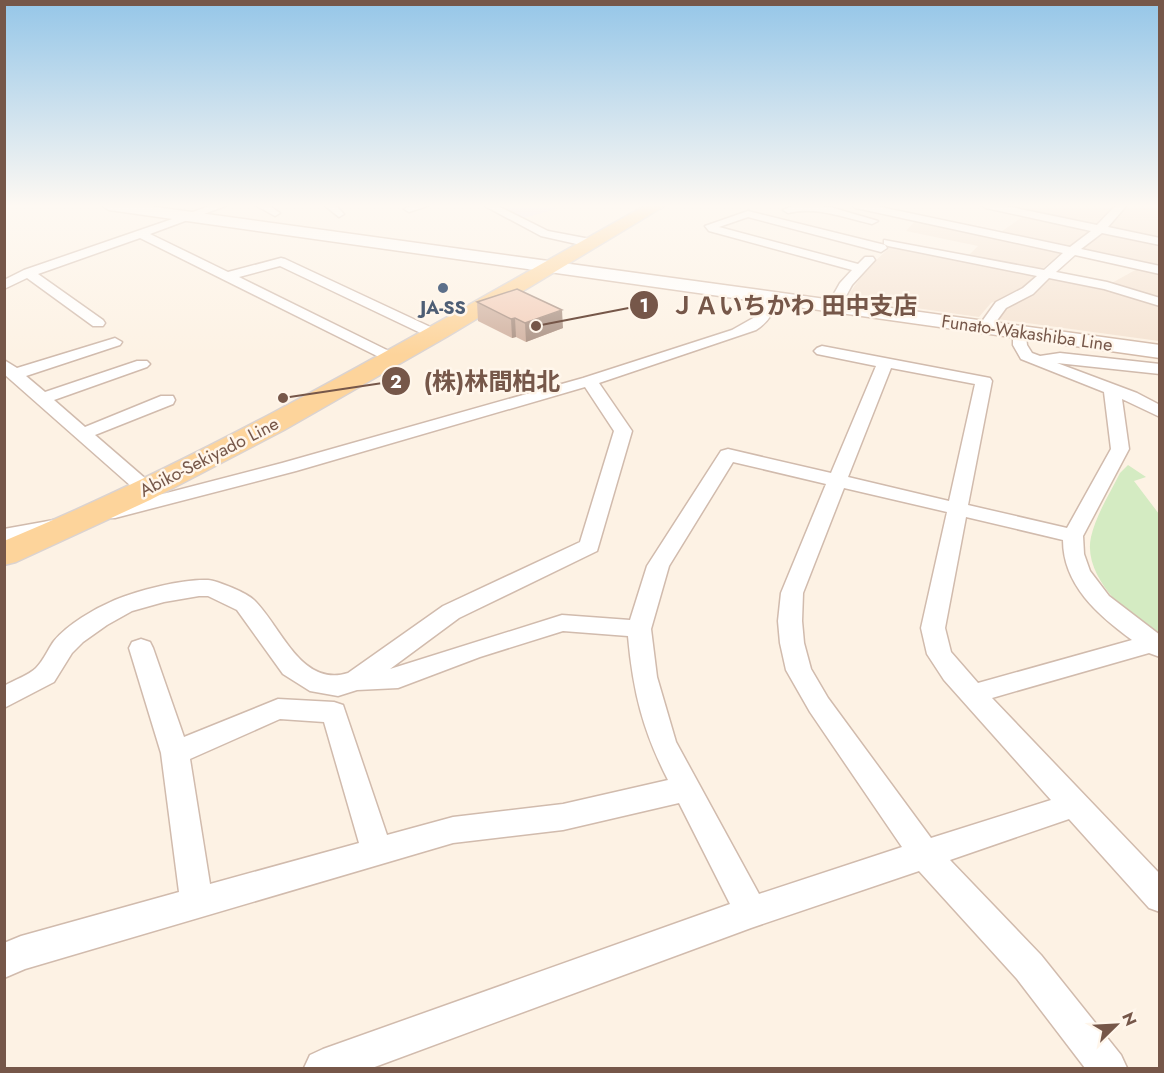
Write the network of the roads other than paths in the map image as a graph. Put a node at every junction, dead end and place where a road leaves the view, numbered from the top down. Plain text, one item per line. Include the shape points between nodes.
1 (78, 255) edge
2 (185, 255) edge
3 (473, 255) edge
4 (570, 255) edge
5 (811, 255) edge
6 (873, 255) edge
7 (965, 255) edge
8 (1067, 255) edge
9 (1091, 255) edge
10 (551, 266) junction
11 (860, 268) junction
12 (1160, 270) edge
13 (28, 273) junction
14 (1046, 274) junction
15 (229, 276) junction
16 (4, 285) edge
17 (773, 297) junction
18 (1160, 302) edge
19 (834, 306) junction
20 (98, 323) dead end
21 (985, 327) junction
22 (1020, 332) junction
23 (434, 334) junction
24 (115, 342) dead end
25 (822, 351) dead end
26 (1160, 352) edge
27 (393, 358) junction
28 (1037, 361) junction
29 (885, 363) junction
30 (142, 364) dead end
31 (10, 369) edge
32 (1160, 369) edge
33 (589, 381) junction
34 (1112, 390) junction
35 (42, 399) junction
36 (167, 400) dead end
37 (1160, 412) edge
38 (82, 434) junction
39 (837, 480) junction
40 (147, 490) junction
41 (956, 508) junction
42 (81, 521) junction
43 (4, 536) edge
44 (1073, 536) junction
45 (4, 554) edge
46 (639, 629) junction
47 (1156, 645) edge
48 (141, 648) dead end
49 (357, 680) junction
50 (973, 694) junction
51 (4, 698) edge
52 (175, 753) junction
53 (685, 789) junction
54 (1074, 805) junction
55 (377, 851) junction
56 (926, 855) junction
57 (1160, 897) edge
58 (197, 904) junction
59 (751, 912) junction
60 (4, 961) edge
61 (323, 1068) edge
62 (1108, 1068) edge

1 - 13 street
2 - 15 street
3 - 10 street, Funato-Wakashiba Line
4 - 10 main road, Abiko-Sekiyado Line
5 - 11 street
6 - 11 street
7 - 14 street
8 - 14 street
9 - 12 street
10 - 17 street, Funato-Wakashiba Line
10 - 23 main road, Abiko-Sekiyado Line
11 - 19 street via 846,283
13 - 16 street
13 - 20 street
14 - 18 street
14 - 21 street via 1028,291 1001,305
15 - 23 street via 282,262
15 - 27 street
17 - 19 street, Funato-Wakashiba Line
17 - 33 street via 765,317 752,327
19 - 21 street, Funato-Wakashiba Line
21 - 22 street, Funato-Wakashiba Line
22 - 26 street, Funato-Wakashiba Line
22 - 28 street via 1022,352
23 - 27 main road, Abiko-Sekiyado Line
24 - 31 street
25 - 29 street
27 - 40 main road, Abiko-Sekiyado Line
28 - 32 street via 1060,358
28 - 34 street
29 - 39 street
29 - 41 street via 984,381
30 - 35 street
31 - 35 street
33 - 42 street via 289,467
33 - 49 street via 623,431 589,546 451,612
34 - 37 street
34 - 44 street via 1120,449
35 - 38 street
36 - 38 street
38 - 40 street
39 - 41 street
39 - 46 street via 728,455 658,566
39 - 56 street via 792,593 792,643 800,670 819,705
40 - 42 main road, Abiko-Sekiyado Line
41 - 44 street
41 - 50 street via 933,628 939,654
42 - 43 street
42 - 45 main road, Abiko-Sekiyado Line
44 - 47 street via 1072,547 1085,583 1123,623
46 - 49 street via 562,623 398,678
46 - 53 street via 651,708
47 - 50 street
48 - 52 street
49 - 51 street via 338,686 319,684 292,667 245,604 211,588 199,588 124,605 99,619 63,647 45,675
50 - 54 street
52 - 55 street via 278,709 334,712
52 - 58 street
53 - 55 street via 563,817 453,830
53 - 59 street
54 - 56 street
54 - 57 street
55 - 58 street
56 - 59 street
56 - 62 street via 1029,967
58 - 60 street
59 - 61 street

